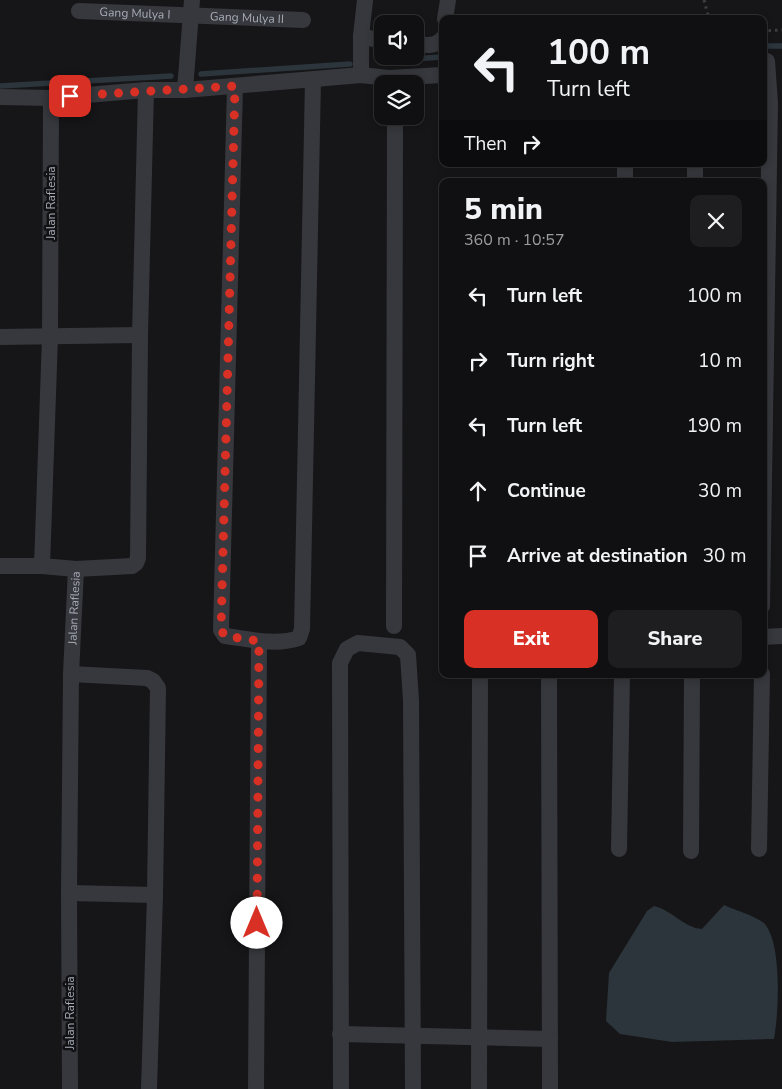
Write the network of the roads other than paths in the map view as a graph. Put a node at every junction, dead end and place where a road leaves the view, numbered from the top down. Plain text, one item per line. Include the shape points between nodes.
1 (365, 0) edge
2 (448, 0) edge
3 (191, 7) edge
4 (80, 11) dead end
5 (446, 15) edge
6 (303, 20) dead end
7 (361, 36) junction
8 (374, 39) edge
9 (439, 43) edge
10 (424, 44) edge
11 (771, 60) edge
12 (361, 75) junction
13 (439, 75) edge
14 (374, 77) edge
15 (424, 77) edge
16 (313, 80) junction
17 (235, 86) junction
18 (146, 90) junction
19 (185, 90) junction
20 (0, 97) edge
21 (51, 98) junction
22 (395, 125) edge
23 (767, 292) edge
24 (140, 335) junction
25 (50, 337) junction
26 (0, 338) edge
27 (0, 566) edge
28 (42, 566) junction
29 (76, 569) junction
30 (394, 626) dead end
31 (767, 636) edge
32 (782, 636) edge
33 (259, 641) junction
34 (71, 674) junction
35 (480, 678) edge
36 (549, 678) edge
37 (622, 678) edge
38 (692, 678) edge
39 (762, 678) edge
40 (619, 849) dead end
41 (759, 849) dead end
42 (691, 851) dead end
43 (69, 893) junction
44 (155, 895) junction
45 (340, 1034) junction
46 (412, 1036) junction
47 (479, 1038) junction
48 (550, 1040) junction
49 (70, 1089) edge
50 (149, 1089) edge
51 (256, 1089) edge
52 (341, 1089) edge
53 (413, 1089) edge
54 (479, 1089) edge
55 (550, 1089) edge

1 - 7 street
2 - 5 street
3 - 4 street, Gang Mulya I
3 - 6 street, Gang Mulya II
3 - 19 street
7 - 8 street
7 - 12 street
9 - 10 street
11 - 23 street
12 - 14 street
12 - 16 street
13 - 15 street
16 - 17 street
16 - 33 street via 302,629 299,638 289,642
17 - 19 street
17 - 33 street via 221,630 225,636
18 - 19 street
18 - 21 street
18 - 24 street
20 - 21 street
21 - 25 street, Jalan Raflesia
22 - 30 street
24 - 25 street
24 - 29 street via 138,558 132,566
25 - 26 street
25 - 28 street, Jalan Raflesia
27 - 28 street
28 - 29 street, Jalan Raflesia
29 - 34 street, Jalan Raflesia
31 - 32 street
33 - 51 street
34 - 43 street, Jalan Raflesia
34 - 44 street via 147,678 158,688
35 - 47 street
36 - 48 street
37 - 40 street
38 - 42 street
39 - 41 street
43 - 44 street
43 - 49 street, Jalan Raflesia
44 - 50 street
45 - 46 street
45 - 46 street via 340,663 347,649 358,642 400,647 408,655 411,700
45 - 52 street
46 - 47 street
46 - 53 street
47 - 48 street
47 - 54 street
48 - 55 street

